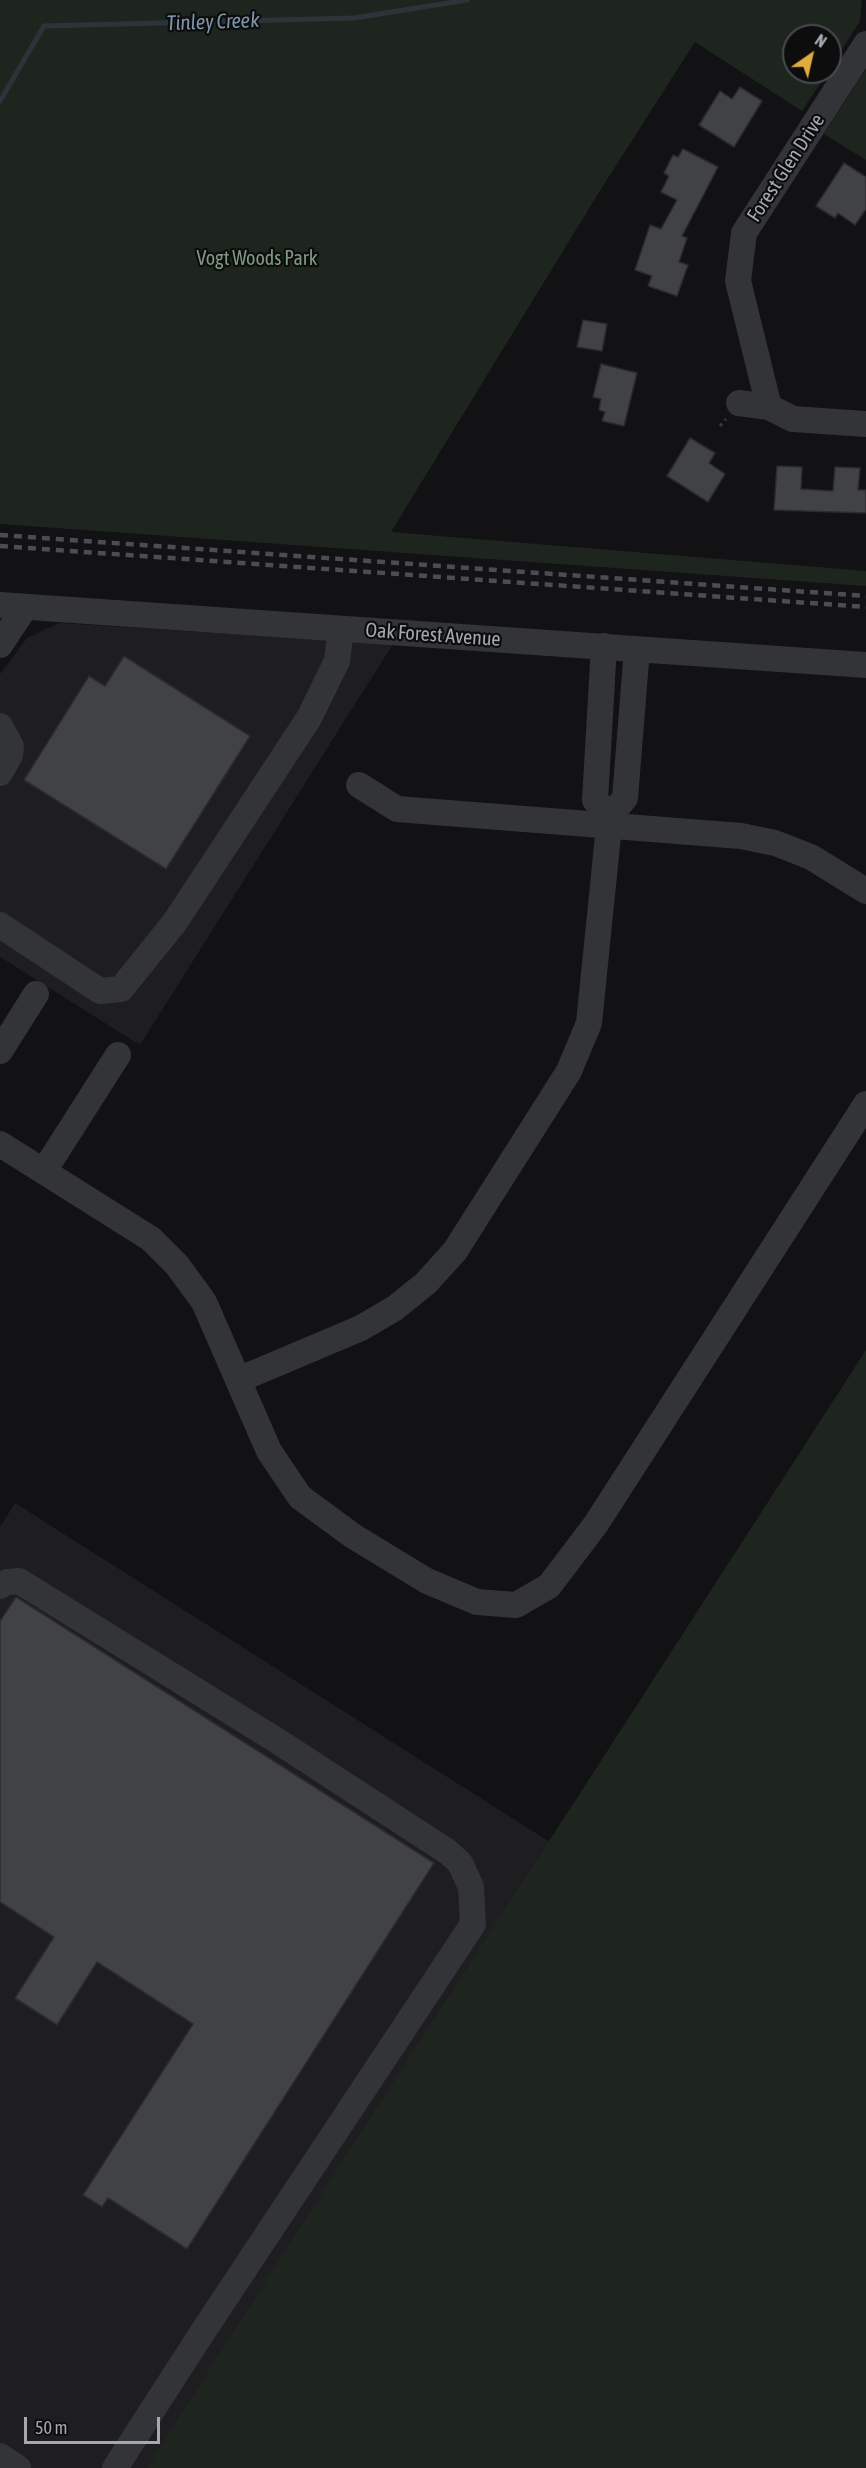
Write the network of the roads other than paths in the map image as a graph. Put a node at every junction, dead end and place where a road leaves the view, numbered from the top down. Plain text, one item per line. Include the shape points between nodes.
1 (866, 44) edge
2 (739, 403) dead end
3 (769, 407) junction
4 (866, 424) edge
5 (12, 606) edge
6 (341, 628) junction
7 (0, 645) edge
8 (604, 646) junction
9 (637, 649) junction
10 (866, 665) edge
11 (0, 726) edge
12 (0, 773) edge
13 (359, 785) dead end
14 (609, 821) junction
15 (866, 891) edge
16 (0, 925) edge
17 (36, 994) dead end
18 (0, 1051) edge
19 (118, 1055) dead end
20 (866, 1104) edge
21 (0, 1144) edge
22 (44, 1171) junction
23 (238, 1380) junction
24 (0, 1586) edge
25 (0, 2456) edge
26 (18, 2468) edge
27 (116, 2468) edge

1 - 3 street, Forest Glen Drive via 744,233 738,281
2 - 3 street
3 - 4 street via 793,419
5 - 6 street, Oak Forest Avenue
5 - 7 street
6 - 8 street, Oak Forest Avenue
6 - 16 street via 337,661 309,718 176,922 121,989 100,991
8 - 9 street, Oak Forest Avenue
8 - 14 street via 595,800
9 - 10 street, Oak Forest Avenue
9 - 14 street via 625,798
11 - 12 street via 11,746
13 - 14 street via 397,809
14 - 15 street via 775,843 811,857
14 - 23 street via 589,1023 569,1071 455,1251 426,1283 395,1308 361,1328
17 - 18 street
19 - 22 street
20 - 23 street via 596,1524 549,1586 516,1605 477,1602 427,1581 353,1536 300,1497 269,1451
21 - 22 street
22 - 23 street via 151,1239 177,1265 204,1302
24 - 27 street via 19,1581 276,1740 448,1852 460,1863 471,1887 473,1924
25 - 26 street

